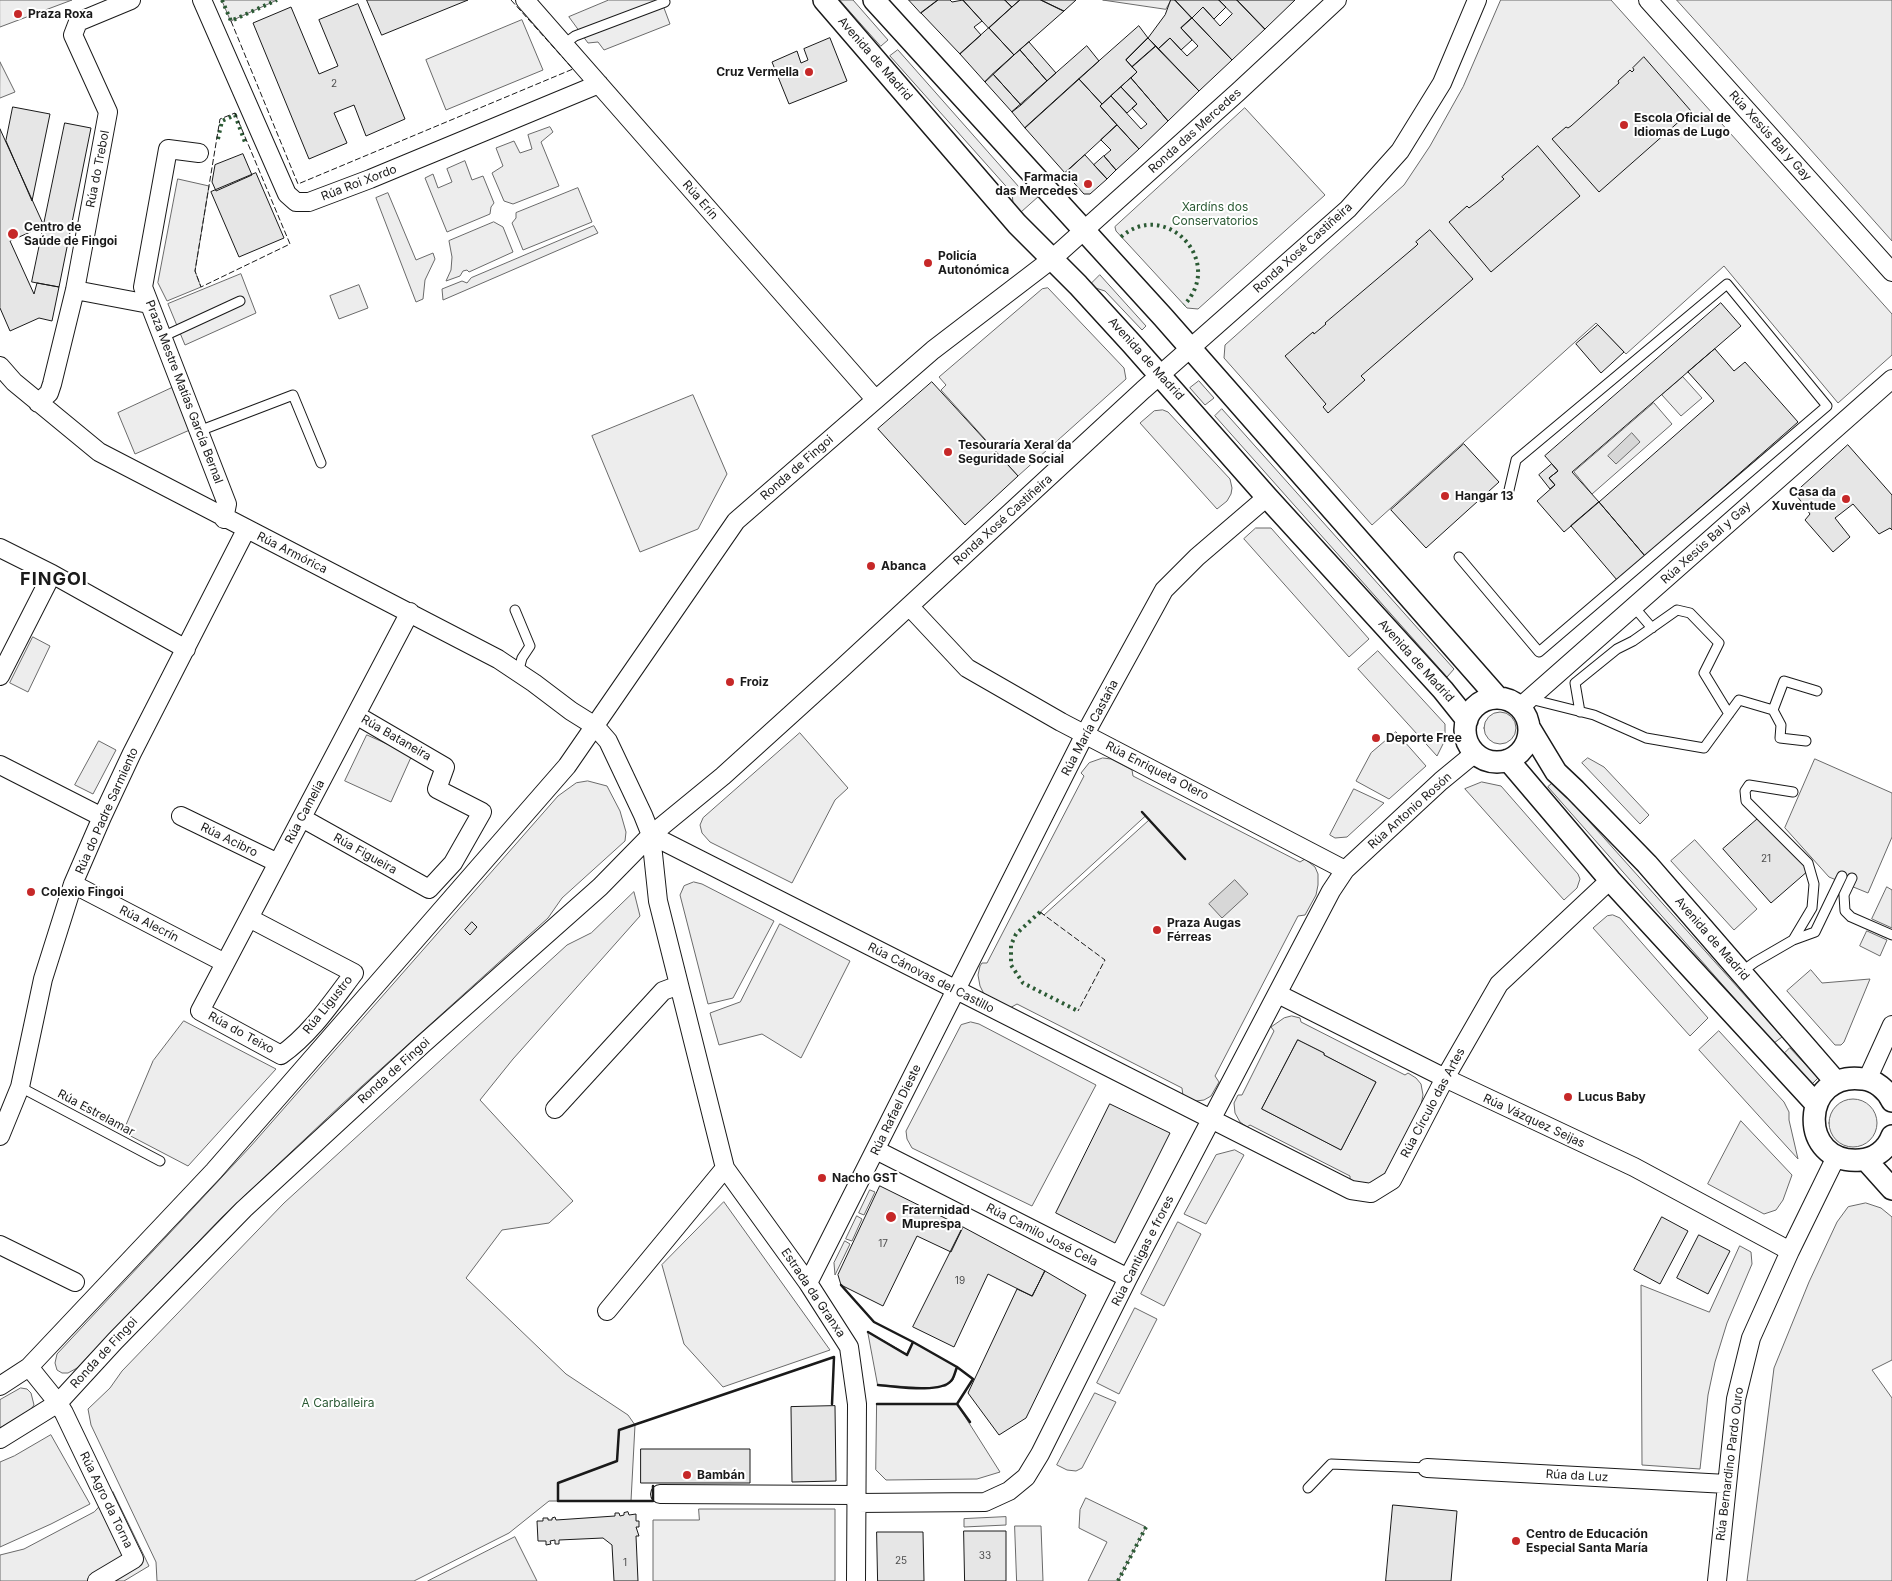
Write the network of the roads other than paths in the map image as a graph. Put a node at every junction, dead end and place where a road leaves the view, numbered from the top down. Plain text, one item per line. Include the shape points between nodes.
1 (131, 0) edge
2 (202, 0) edge
3 (525, 0) edge
4 (824, 0) edge
5 (874, 0) edge
6 (1337, 0) edge
7 (1477, 0) edge
8 (1648, 0) edge
9 (666, 2) dead end
10 (564, 44) junction
11 (599, 84) junction
12 (199, 153) dead end
13 (1084, 230) junction
14 (1052, 259) junction
15 (1892, 272) edge
16 (75, 290) junction
17 (240, 301) dead end
18 (149, 304) junction
19 (162, 337) junction
20 (1191, 348) junction
21 (0, 366) edge
22 (1159, 376) junction
23 (1892, 379) edge
24 (875, 399) junction
25 (38, 403) junction
26 (199, 431) junction
27 (321, 463) dead end
28 (1509, 490) dead end
29 (1267, 497) junction
30 (224, 518) junction
31 (246, 530) junction
32 (0, 548) edge
33 (1459, 557) dead end
34 (52, 574) junction
35 (909, 606) junction
36 (1634, 607) junction
37 (515, 610) dead end
38 (410, 612) junction
39 (1652, 628) junction
40 (186, 649) junction
41 (518, 673) junction
42 (0, 676) edge
43 (1817, 691) dead end
44 (1498, 698) junction
45 (1525, 703) junction
46 (1774, 710) junction
47 (1580, 712) junction
48 (1729, 714) junction
49 (356, 715) junction
50 (1467, 720) junction
51 (596, 726) junction
52 (1530, 729) junction
53 (1085, 734) junction
54 (1806, 741) dead end
55 (1475, 753) junction
56 (1508, 760) junction
57 (0, 765) edge
58 (1793, 792) dead end
59 (181, 816) dead end
60 (102, 817) junction
61 (302, 818) junction
62 (651, 835) junction
63 (278, 863) junction
64 (1345, 870) junction
65 (1842, 876) dead end
66 (1852, 878) dead end
67 (1610, 880) junction
68 (74, 884) junction
69 (429, 889) joint
70 (250, 918) junction
71 (1892, 935) edge
72 (1793, 940) junction
73 (225, 963) junction
74 (1741, 973) junction
75 (679, 985) junction
76 (954, 990) junction
77 (1278, 994) junction
78 (200, 1011) joint
79 (1892, 1025) edge
80 (281, 1056) joint
81 (1444, 1078) junction
82 (1867, 1080) junction
83 (1836, 1082) junction
84 (20, 1086) junction
85 (1892, 1101) edge
86 (1816, 1104) junction
87 (555, 1109) dead end
88 (1212, 1118) junction
89 (0, 1136) edge
90 (1891, 1142) edge
91 (876, 1150) junction
92 (1836, 1157) junction
93 (1866, 1160) junction
94 (160, 1161) dead end
95 (725, 1168) junction
96 (1892, 1189) edge
97 (0, 1245) edge
98 (1790, 1251) junction
99 (1128, 1278) junction
100 (75, 1282) dead end
101 (808, 1283) junction
102 (607, 1311) dead end
103 (29, 1367) junction
104 (0, 1386) edge
105 (58, 1402) junction
106 (0, 1439) edge
107 (1427, 1468) joint
108 (1727, 1484) junction
109 (1308, 1488) dead end
110 (660, 1494) dead end
111 (856, 1499) junction
112 (97, 1581) edge
113 (856, 1581) edge
114 (1717, 1581) edge

1 - 16 street, Rúa do Trebol via 78,22 73,35 108,112
2 - 11 street, Rúa Roi Xordo via 288,194 296,202 309,202 370,179
3 - 10 street, Rúa Erín
4 - 14 street, Avenida de Madrid via 1017,224
5 - 13 street
6 - 13 street, Ronda das Mercedes
7 - 20 street, Ronda Xosé Castiñeira via 1442,83 1400,151 1348,209
8 - 15 street, Rúa Xesús Bal y Gay
9 - 10 lane via 575,36
10 - 11 street, Rúa Erín
11 - 24 street, Rúa Erín
12 - 18 street, Praza Mestre Matías García Bernal via 168,149 142,287
13 - 14 street, Ronda das Mercedes
13 - 20 street
14 - 22 street, Avenida de Madrid
14 - 24 street, Ronda de Fingoi
16 - 18 street
16 - 25 street, Rúa do Trebol via 52,384 49,393
17 - 19 lane
18 - 19 street, Praza Mestre Matías García Bernal
19 - 26 street, Praza Mestre Matías García Bernal
20 - 22 street, Ronda Xosé Castiñeira
20 - 44 street
21 - 25 street, Rúa Armórica
22 - 29 street, Avenida de Madrid
22 - 35 street, Ronda Xosé Castiñeira
23 - 36 street, Rúa Xesús Bal y Gay
24 - 51 street, Ronda de Fingoi via 736,521
25 - 30 street, Rúa Armórica via 99,452
26 - 27 lane via 293,395
26 - 30 street, Praza Mestre Matías García Bernal via 227,504
28 - 33 lane via 1516,460 1727,284 1827,406 1539,652
29 - 50 street, Avenida de Madrid
29 - 53 street, Rúa María Castaña via 1196,557 1164,590
30 - 31 street, Rúa Armórica
31 - 38 street, Rúa Armórica
31 - 40 street, Rúa do Padre Sarmiento
32 - 34 street
34 - 40 street
34 - 42 street
35 - 53 street, Rúa Enriqueta Otero via 967,668
35 - 62 street, Ronda Xosé Castiñeira via 723,776
36 - 39 lane
36 - 45 street, Rúa Xesús Bal y Gay
37 - 41 lane via 530,646
38 - 41 street, Rúa Armórica
38 - 49 street, Rúa Camelia
39 - 47 lane via 1617,649 1575,683
39 - 48 lane via 1677,610 1690,613 1719,643 1704,673
40 - 60 street, Rúa do Padre Sarmiento
41 - 51 street, Rúa Armórica
43 - 46 lane via 1784,681
44 - 45 street
44 - 50 street via 1479,704
45 - 47 lane
45 - 52 street
46 - 48 lane via 1739,700
46 - 54 lane via 1781,725 1780,738
47 - 48 lane via 1646,738 1704,748
49 - 61 street, Rúa Camelia
49 - 69 street, Rúa Bataneira via 445,767 437,789 482,812 453,862
50 - 55 street via 1466,738
51 - 62 street via 608,741
51 - 103 street, Ronda de Fingoi via 567,766 214,1171
52 - 56 street via 1524,748
52 - 74 street, Avenida de Madrid via 1556,772 1647,864
53 - 64 street, Rúa Enriqueta Otero
53 - 76 street, Rúa María Castaña
55 - 56 street via 1490,761
55 - 64 street, Rúa Antonio Rosón
56 - 67 street
57 - 60 street
58 - 72 lane via 1750,785 1745,791 1746,801 1808,863 1814,884 1812,908
59 - 63 street, Rúa Acibro
60 - 68 street, Rúa do Padre Sarmiento
61 - 63 street, Rúa Camelia
61 - 69 street, Rúa Figueira
62 - 75 street, Estrada da Granxa via 658,901
62 - 76 street, Rúa Cánovas del Castillo
62 - 105 street, Ronda de Fingoi via 600,886 244,1208
63 - 70 street, Rúa Camelia
64 - 77 street, Rúa Cantigas e frores
65 - 72 lane via 1815,932
66 - 71 lane via 1844,895 1845,911 1851,917
67 - 81 street, Rúa Círculo das Artes via 1499,984
67 - 86 street
68 - 73 street, Rúa Alecrín
68 - 84 street, Rúa do Padre Sarmiento via 43,979
70 - 73 street, Rúa Camelia
70 - 80 street, Rúa Ligustro via 354,973 318,1020
72 - 74 lane
73 - 78 street, Rúa Camelia
74 - 83 street, Avenida de Madrid
75 - 87 street via 663,990
75 - 95 street, Estrada da Granxa
76 - 88 street, Rúa Cánovas del Castillo
76 - 91 street, Rúa Rafael Dieste
77 - 81 street, Rúa Vázquez Seijas
77 - 88 street, Rúa Cantigas e frores
78 - 80 street, Rúa do Teixo
79 - 82 street
81 - 88 street, Rúa Círculo das Artes via 1392,1180 1371,1193 1351,1190
81 - 98 street, Rúa Vázquez Seijas via 1634,1167
82 - 83 street via 1855,1078
82 - 85 street via 1880,1086
83 - 86 street via 1823,1092
84 - 89 street, Rúa do Padre Sarmiento
84 - 94 lane, Rúa Estrelamar
86 - 92 street via 1813,1121 1818,1140
88 - 99 street, Rúa Cantigas e frores
90 - 93 street via 1879,1154
91 - 99 street, Rúa Camilo José Cela
91 - 101 street, Rúa Rafael Dieste
92 - 93 street via 1850,1161
92 - 98 street, Rúa Bernardino Pardo Ouro
93 - 96 street
95 - 101 street, Estrada da Granxa
95 - 102 street
97 - 100 street
98 - 108 street, Rúa Bernardino Pardo Ouro via 1751,1338 1736,1399
99 - 111 street, Rúa Cantigas e frores via 1040,1454 1026,1477 1009,1491 985,1502
101 - 111 street, Estrada da Granxa via 849,1347 857,1404
103 - 104 street, Ronda de Fingoi
103 - 105 street
105 - 106 street, Ronda de Fingoi
105 - 112 street, Rúa Agro da Torna via 134,1559
107 - 108 street, Rúa da Luz
107 - 109 lane via 1331,1464
108 - 114 street, Rúa Bernardino Pardo Ouro
110 - 111 street
111 - 113 street, Estrada da Granxa

